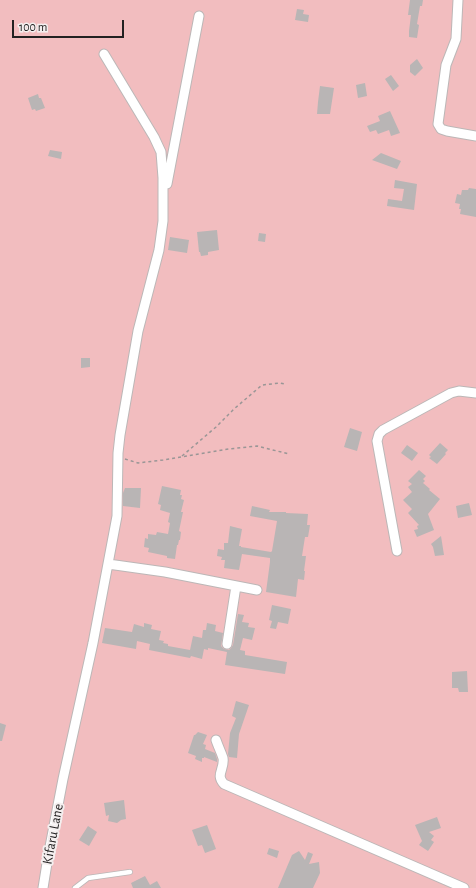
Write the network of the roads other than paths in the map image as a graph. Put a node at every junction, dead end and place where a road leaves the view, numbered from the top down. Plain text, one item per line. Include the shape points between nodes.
1 (458, 0) edge
2 (199, 16) dead end
3 (104, 54) dead end
4 (476, 136) edge
5 (163, 203) junction
6 (476, 393) edge
7 (397, 551) dead end
8 (108, 564) junction
9 (236, 586) junction
10 (257, 590) dead end
11 (227, 644) dead end
12 (216, 740) dead end
13 (130, 872) dead end
14 (43, 888) edge
15 (75, 888) edge
16 (464, 888) edge

1 - 4 street via 456,39 446,65 438,124 441,129 447,131
2 - 5 street
3 - 5 street via 161,152
5 - 8 street, Kifaru Lane via 159,250 138,331 120,435 117,516
6 - 7 street via 451,392 379,434 377,441
8 - 9 street
8 - 14 street, Kifaru Lane
9 - 10 street
9 - 11 street
12 - 16 street via 223,758 220,781 224,784
13 - 15 lane via 88,878

